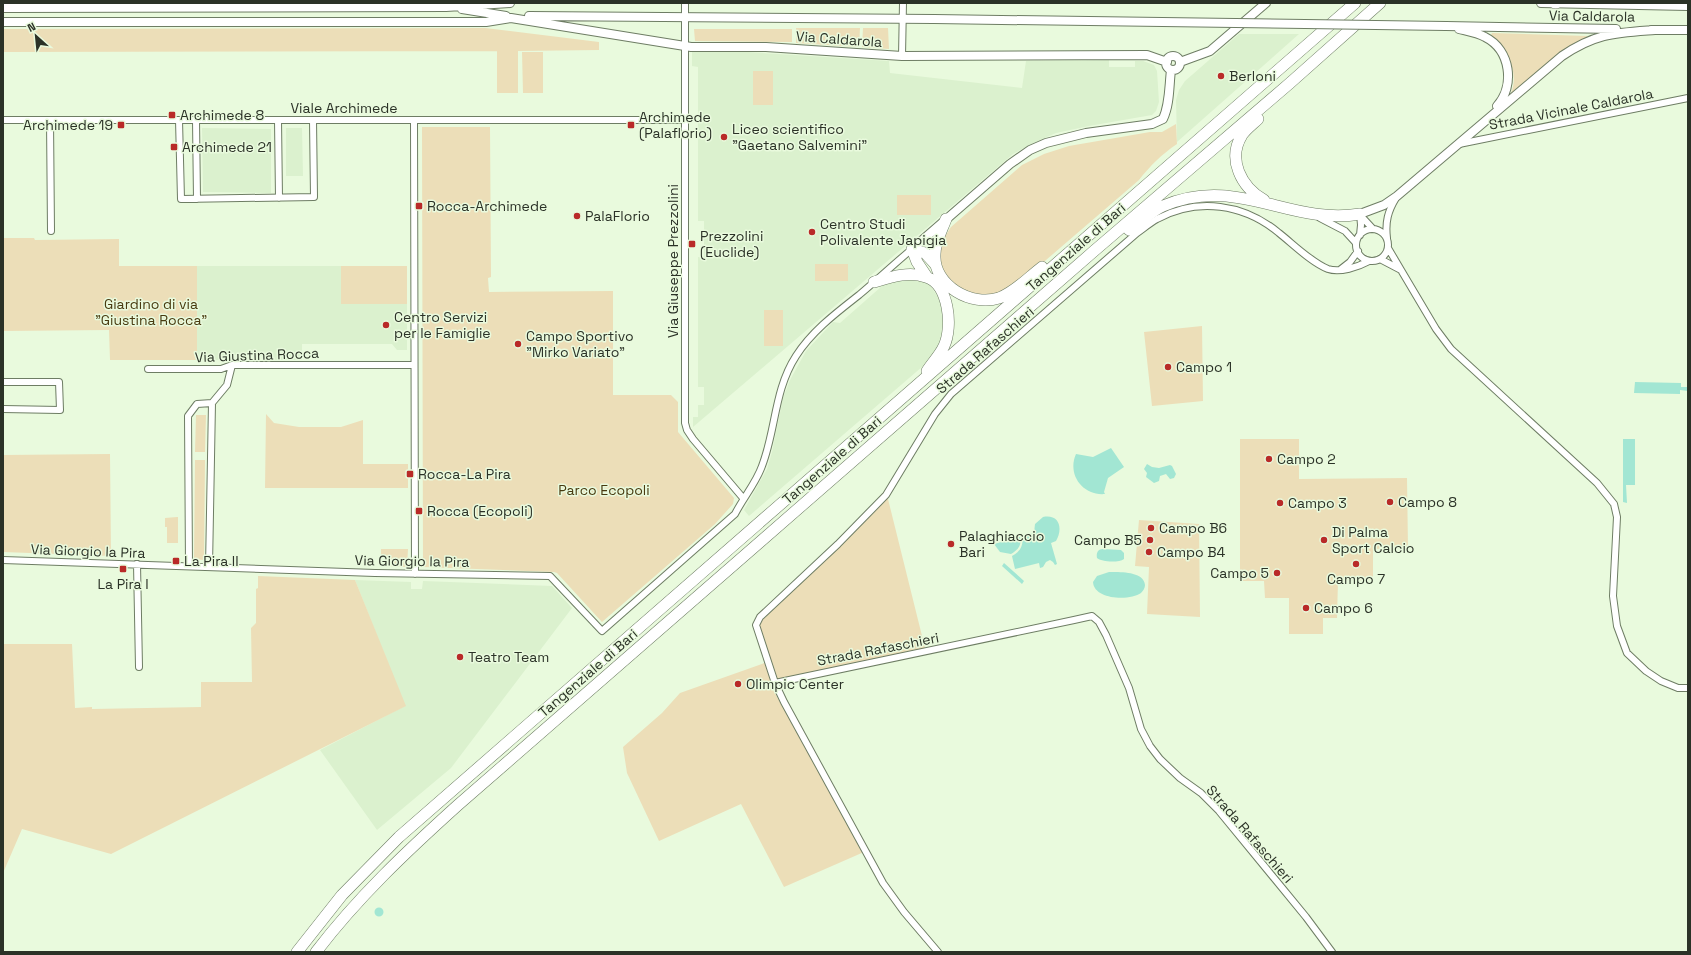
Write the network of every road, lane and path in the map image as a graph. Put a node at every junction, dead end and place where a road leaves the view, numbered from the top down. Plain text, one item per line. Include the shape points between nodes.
1 (510, 3) edge
2 (685, 3) edge
3 (903, 3) edge
4 (1266, 3) edge
5 (1355, 3) edge
6 (1380, 3) edge
7 (1541, 3) edge
8 (1555, 3) edge
9 (1688, 6) edge
10 (446, 7) junction
11 (3, 8) edge
12 (511, 18) junction
13 (685, 18) junction
14 (902, 20) junction
15 (3, 22) edge
16 (1446, 26) junction
17 (1655, 30) junction
18 (1688, 30) edge
19 (684, 46) junction
20 (902, 56) junction
21 (1167, 62) junction
22 (1180, 62) junction
23 (1172, 70) junction
24 (1290, 83) junction
25 (1688, 98) edge
26 (3, 120) edge
27 (50, 120) junction
28 (180, 120) junction
29 (196, 120) junction
30 (278, 120) junction
31 (313, 120) junction
32 (414, 120) junction
33 (685, 120) junction
34 (1480, 125) junction
35 (1458, 144) junction
36 (1397, 196) junction
37 (279, 198) junction
38 (198, 199) junction
39 (1271, 204) junction
40 (1312, 214) junction
41 (1360, 214) junction
42 (946, 219) junction
43 (1373, 229) junction
44 (51, 230) dead end
45 (1360, 236) junction
46 (1387, 238) junction
47 (1084, 239) junction
48 (1356, 243) junction
49 (1388, 248) junction
50 (912, 249) junction
51 (1094, 251) junction
52 (1358, 252) junction
53 (1380, 259) junction
54 (1369, 261) junction
55 (936, 265) junction
56 (1340, 270) junction
57 (1401, 270) junction
58 (927, 277) junction
59 (874, 282) junction
60 (232, 365) junction
61 (414, 365) junction
62 (148, 369) dead end
63 (3, 382) edge
64 (918, 384) junction
65 (212, 403) junction
66 (3, 409) edge
67 (743, 498) junction
68 (3, 560) edge
69 (137, 564) junction
70 (189, 566) junction
71 (209, 567) junction
72 (415, 574) junction
73 (139, 667) dead end
74 (775, 682) junction
75 (1688, 688) edge
76 (297, 952) edge
77 (316, 952) edge
78 (938, 952) edge
79 (1332, 952) edge

1 - 10 street, Via Caldarola
2 - 13 street, Via Giuseppe Prezzolini
3 - 14 street
4 - 22 street via 1210,51
5 - 47 highway, Tangenziale di Bari
6 - 24 highway, Tangenziale di Bari
7 - 8 street, Via Caldarola
8 - 9 street, Via Caldarola
10 - 11 street, Via Caldarola
10 - 12 street, Via Caldarola
12 - 13 street, Via Caldarola
12 - 15 street, Via Caldarola via 486,22
12 - 19 street, Via Caldarola
13 - 14 street, Via Caldarola
13 - 19 street, Via Giuseppe Prezzolini
14 - 16 street, Via Caldarola, bridge
14 - 20 street
16 - 17 street, Via Caldarola
16 - 34 street via 1486,37 1505,58 1508,86 1504,99
17 - 18 street, Via Caldarola
17 - 34 street via 1611,34 1591,39 1575,47
19 - 20 street, Via Caldarola via 766,47
19 - 33 street, Via Giuseppe Prezzolini
20 - 21 street, Via Caldarola via 1147,55
21 - 22 street via 1173,56
21 - 23 street via 1167,66
22 - 23 street via 1178,68
23 - 42 street via 1168,109 1163,120 1152,124 1086,133 1046,143 1030,150
24 - 39 highway via 1285,96 1242,135 1237,149 1236,162 1241,179 1258,197
24 - 51 highway, Tangenziale di Bari
25 - 35 street, Strada Vicinale Caldarola
26 - 27 street, Viale Archimede
27 - 28 street, Viale Archimede
27 - 44 street
28 - 29 street, Viale Archimede
28 - 38 street via 181,199
29 - 30 street, Viale Archimede
29 - 38 street
30 - 31 street, Viale Archimede
30 - 37 street
31 - 32 street, Viale Archimede
31 - 37 street via 314,197
32 - 33 street, Viale Archimede
32 - 61 street
33 - 67 street, Via Giuseppe Prezzolini via 685,422 693,439
34 - 35 street
35 - 36 street
36 - 41 street via 1384,205
36 - 46 street via 1387,217
37 - 38 street
39 - 40 highway
39 - 51 highway via 1245,197 1213,194 1184,199 1162,206 1131,229
40 - 41 highway via 1338,217
40 - 48 street via 1345,231
41 - 43 street
41 - 45 street
42 - 50 street
42 - 55 highway via 934,254
43 - 45 street via 1363,232
43 - 46 street
45 - 48 street
46 - 49 street
47 - 55 highway via 999,298 975,299 961,294 949,286
47 - 64 highway, Tangenziale di Bari
48 - 52 street
49 - 53 street
49 - 57 street
50 - 55 highway via 925,253
50 - 58 highway
50 - 59 street
51 - 77 highway, Tangenziale di Bari via 411,848 353,906
52 - 54 street
52 - 56 street
53 - 54 street
53 - 57 street
54 - 56 street
56 - 74 street, Strada Rafaschieri via 1330,270 1322,266 1266,222 1232,208 1198,207 1174,212 1157,219 1137,233 950,394 886,495 844,539 760,617 756,625
57 - 75 street via 1451,349 1597,484 1614,504 1617,516 1614,596 1617,626 1627,653 1661,681 1678,688
58 - 59 highway via 901,275
58 - 64 highway via 944,296 949,329 945,345
59 - 67 street via 814,332 795,357 781,386 762,467
60 - 61 street, Via Giustina Rocca
60 - 62 street, Via Giustina Rocca via 221,369
60 - 65 street via 228,385
61 - 72 street
63 - 66 street via 59,382 60,410
64 - 76 highway, Tangenziale di Bari via 399,837 342,895
65 - 70 street via 198,404 188,416
65 - 71 street
67 - 72 street, Via Giorgio la Pira via 735,514 602,631 550,576
68 - 69 street, Via Giorgio la Pira
69 - 70 street, Via Giorgio la Pira
69 - 73 street
70 - 71 street, Via Giorgio la Pira
71 - 72 street, Via Giorgio la Pira
74 - 78 street, Strada Rafaschieri via 883,882 904,912
74 - 79 street, Strada Rafaschieri via 1092,616 1102,628 1124,676 1141,729 1150,746 1180,778 1201,793 1219,811 1306,916

